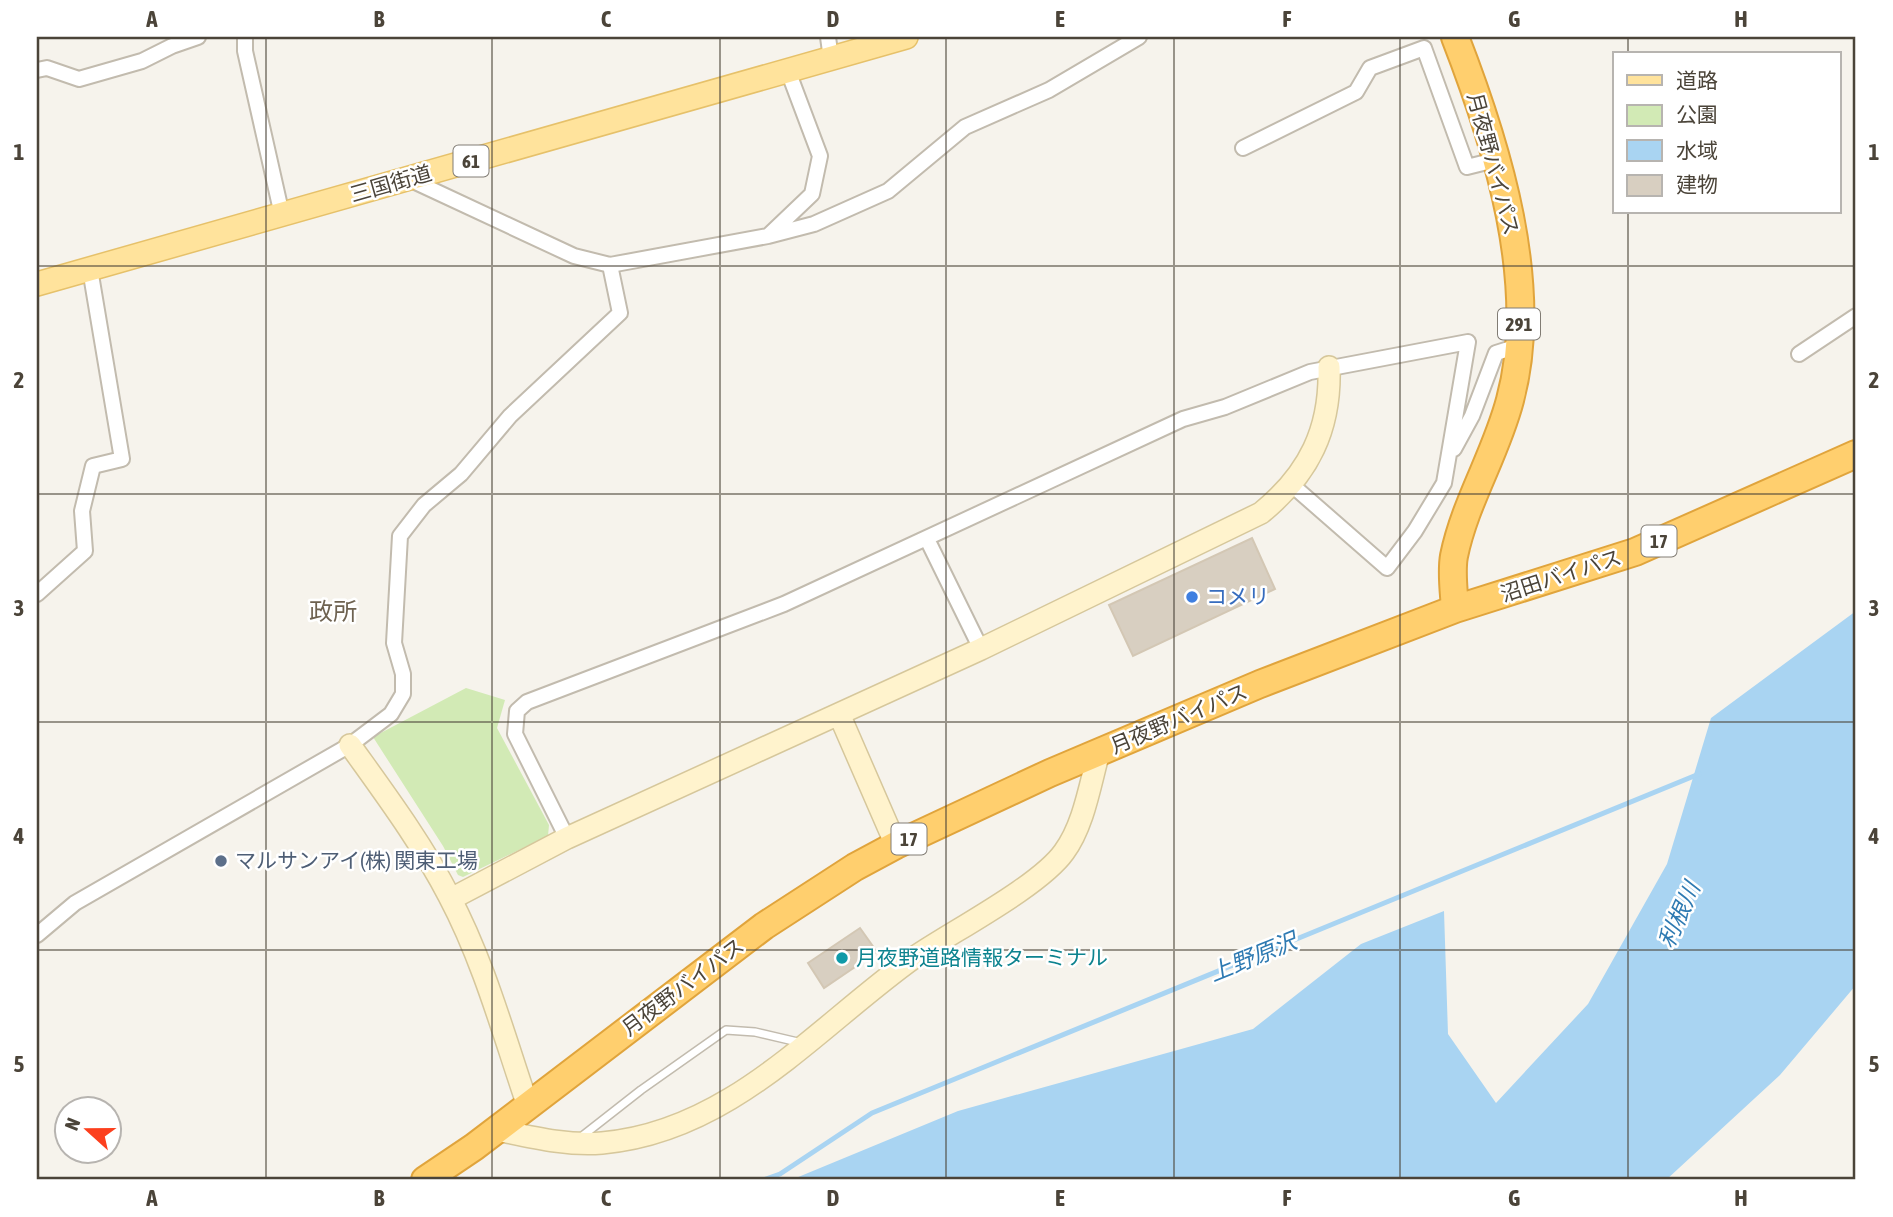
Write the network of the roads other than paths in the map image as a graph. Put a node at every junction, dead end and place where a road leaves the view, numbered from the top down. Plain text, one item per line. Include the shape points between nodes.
1 (198, 37) edge
2 (245, 37) edge
3 (906, 37) edge
4 (1139, 37) edge
5 (1455, 37) edge
6 (1421, 42) edge
7 (829, 48) edge
8 (37, 70) edge
9 (788, 71) junction
10 (1242, 148) dead end
11 (1495, 160) junction
12 (409, 179) junction
13 (282, 215) junction
14 (768, 236) junction
15 (610, 265) junction
16 (90, 269) junction
17 (37, 284) edge
18 (1856, 316) edge
19 (1518, 346) junction
20 (1799, 355) dead end
21 (1329, 367) junction
22 (1856, 454) edge
23 (1448, 461) junction
24 (1292, 485) junction
25 (927, 539) junction
26 (37, 594) edge
27 (1455, 609) junction
28 (981, 649) junction
29 (839, 714) junction
30 (350, 745) junction
31 (1099, 752) junction
32 (567, 838) junction
33 (896, 845) junction
34 (451, 899) junction
35 (37, 935) edge
36 (809, 1044) junction
37 (528, 1106) junction
38 (497, 1130) junction
39 (574, 1142) junction
40 (425, 1180) edge

1 - 8 street via 142,61 79,79 47,68
2 - 13 street
3 - 7 main road, 三国街道 / 61
4 - 14 street via 1049,90 965,127 888,191 814,224
5 - 11 highway, 月夜野バイパス / 291
6 - 10 street via 1370,68 1356,92
6 - 11 street via 1467,167
7 - 9 main road, 三国街道 / 61
9 - 12 main road, 三国街道 / 61
9 - 14 street via 820,156 812,194
11 - 19 highway, 月夜野バイパス / 291 via 1514,240
12 - 13 main road, 三国街道 / 61
12 - 15 street via 574,256
13 - 16 main road, 三国街道 / 61
14 - 15 street
15 - 30 street via 620,313 510,416 400,536 394,643 403,694 391,714
16 - 17 main road, 三国街道 / 61
16 - 26 street via 122,458 93,466 82,511 85,551
18 - 20 street
19 - 23 street via 1496,353
19 - 27 highway, 月夜野バイパス / 291 via 1504,423 1453,559
21 - 23 street via 1468,342
21 - 24 street via 1330,399 1318,440
21 - 25 street via 1184,418
22 - 27 highway, 沼田バイパス / 17 via 1635,552
23 - 24 street via 1435,501 1387,568
24 - 28 street via 1261,513 1235,528
25 - 28 street
25 - 32 street via 785,604 522,705 514,734
27 - 31 highway, 月夜野バイパス / 17
28 - 29 street
29 - 32 street
29 - 33 street
30 - 34 street via 422,847
30 - 35 street via 97,890
31 - 33 highway, 月夜野バイパス / 17
31 - 36 street via 1071,841 1053,865 910,961
32 - 34 street
33 - 37 highway, 月夜野バイパス / 17 via 764,926
34 - 37 street via 479,962
36 - 39 street via 745,1090 675,1126 603,1143
36 - 39 lane via 726,1030
37 - 38 highway, 月夜野バイパス / 17
38 - 39 street
38 - 40 highway, 月夜野バイパス / 17

